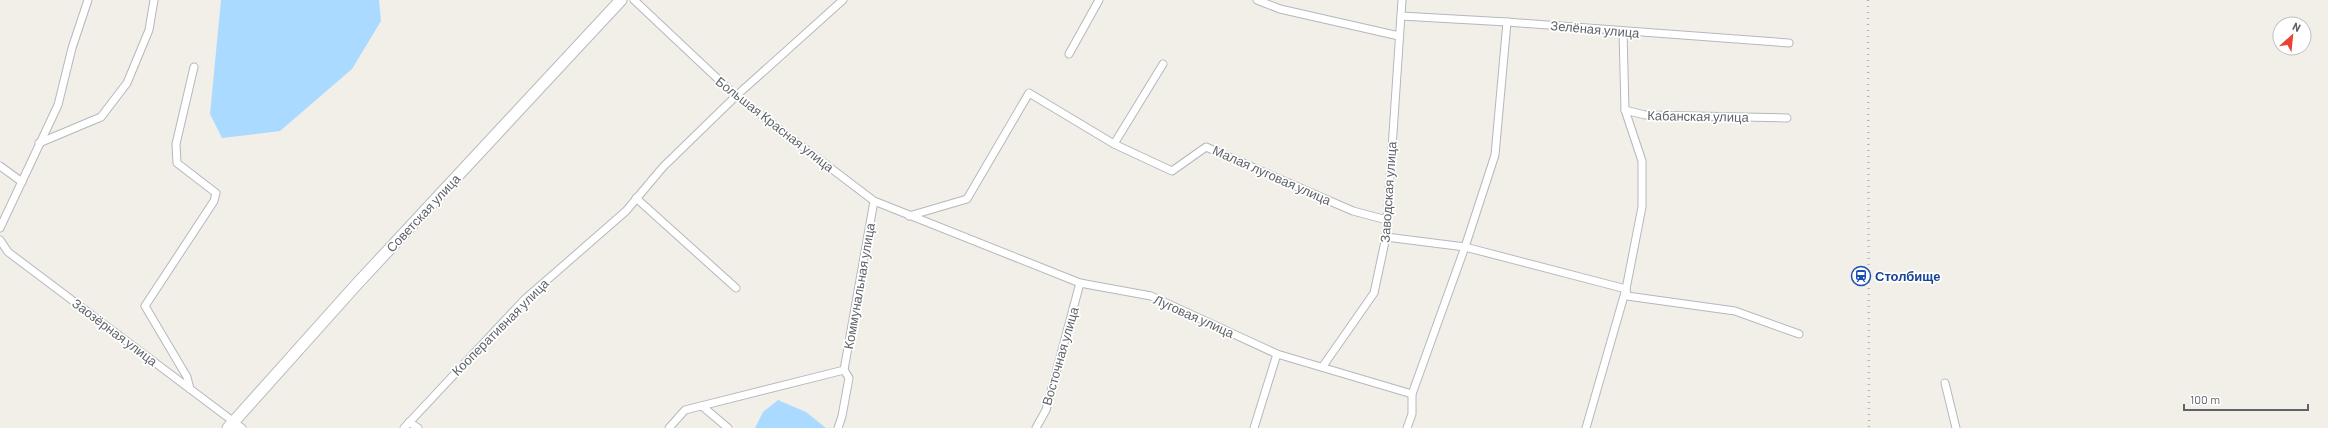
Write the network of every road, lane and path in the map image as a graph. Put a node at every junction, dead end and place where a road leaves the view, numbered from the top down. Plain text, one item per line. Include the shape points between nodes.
1 (88, 0) edge
2 (154, 0) edge
3 (621, 0) edge
4 (634, 0) edge
5 (842, 0) edge
6 (1099, 0) edge
7 (1258, 0) edge
8 (1402, 0) edge
9 (1401, 16) junction
10 (1507, 22) junction
11 (1623, 31) junction
12 (1399, 36) junction
13 (1789, 43) dead end
14 (1069, 54) dead end
15 (1163, 64) dead end
16 (194, 66) dead end
17 (736, 96) junction
18 (1624, 110) junction
19 (1787, 118) dead end
20 (39, 143) junction
21 (1114, 144) junction
22 (0, 166) edge
23 (22, 182) junction
24 (636, 198) junction
25 (874, 201) junction
26 (909, 216) junction
27 (1387, 220) junction
28 (0, 228) edge
29 (1386, 237) junction
30 (0, 240) edge
31 (1465, 247) junction
32 (1080, 283) junction
33 (736, 288) dead end
34 (1626, 289) junction
35 (1799, 334) dead end
36 (1277, 354) junction
37 (1322, 366) junction
38 (844, 370) junction
39 (1945, 382) dead end
40 (190, 389) junction
41 (1412, 394) junction
42 (702, 406) junction
43 (409, 422) junction
44 (234, 426) edge
45 (404, 428) edge
46 (418, 428) edge
47 (669, 428) edge
48 (728, 428) edge
49 (838, 428) edge
50 (1036, 428) edge
51 (1254, 428) edge
52 (1407, 428) edge
53 (1586, 428) edge
54 (1956, 428) edge

1 - 20 street via 72,48 58,105
2 - 20 street via 149,30 127,83 101,117
3 - 44 street, Советская улица
4 - 17 street, Большая Красная улица
5 - 17 street, Кооперативная улица
6 - 14 street
7 - 12 street via 1280,9
8 - 9 street, Заводская улица
9 - 10 street, Зелёная улица
9 - 12 street, Заводская улица
10 - 11 street, Зелёная улица
10 - 31 street via 1495,155
11 - 13 street, Зелёная улица
11 - 18 street
12 - 27 street, Заводская улица
15 - 21 street
16 - 40 street via 176,144 177,163 216,193 214,201 145,306
17 - 24 street, Кооперативная улица via 663,167
17 - 25 street, Большая Красная улица
18 - 19 street, Кабанская улица via 1645,115
18 - 34 street, Кабанская улица via 1642,161 1642,207
20 - 23 street
21 - 26 street, Малая луговая улица via 1029,93 967,199
21 - 27 street, Малая луговая улица via 1172,171 1206,147 1353,211
22 - 23 street
23 - 28 street
24 - 33 street
24 - 43 street, Кооперативная улица via 626,211 524,300
25 - 26 street, Большая Красная улица
25 - 38 street, Коммунальная улица
26 - 32 street, Луговая улица
27 - 29 street, Заводская улица
29 - 31 street
29 - 37 street, Заводская улица via 1374,293
30 - 40 street, Заозёрная улица via 8,252
31 - 34 street
31 - 41 street
32 - 36 street, Луговая улица via 1151,296
32 - 50 street, Восточная улица via 1046,410
34 - 35 street via 1627,296 1735,311
34 - 53 street, Кабанская улица
36 - 37 street, Луговая улица
36 - 51 street
37 - 41 street, Луговая улица
38 - 42 street
38 - 49 street, Коммунальная улица via 849,378
39 - 54 street
40 - 44 street, Заозёрная улица
41 - 52 street via 1412,414
42 - 47 street via 685,410
42 - 48 street
43 - 45 street, Кооперативная улица
43 - 46 street

